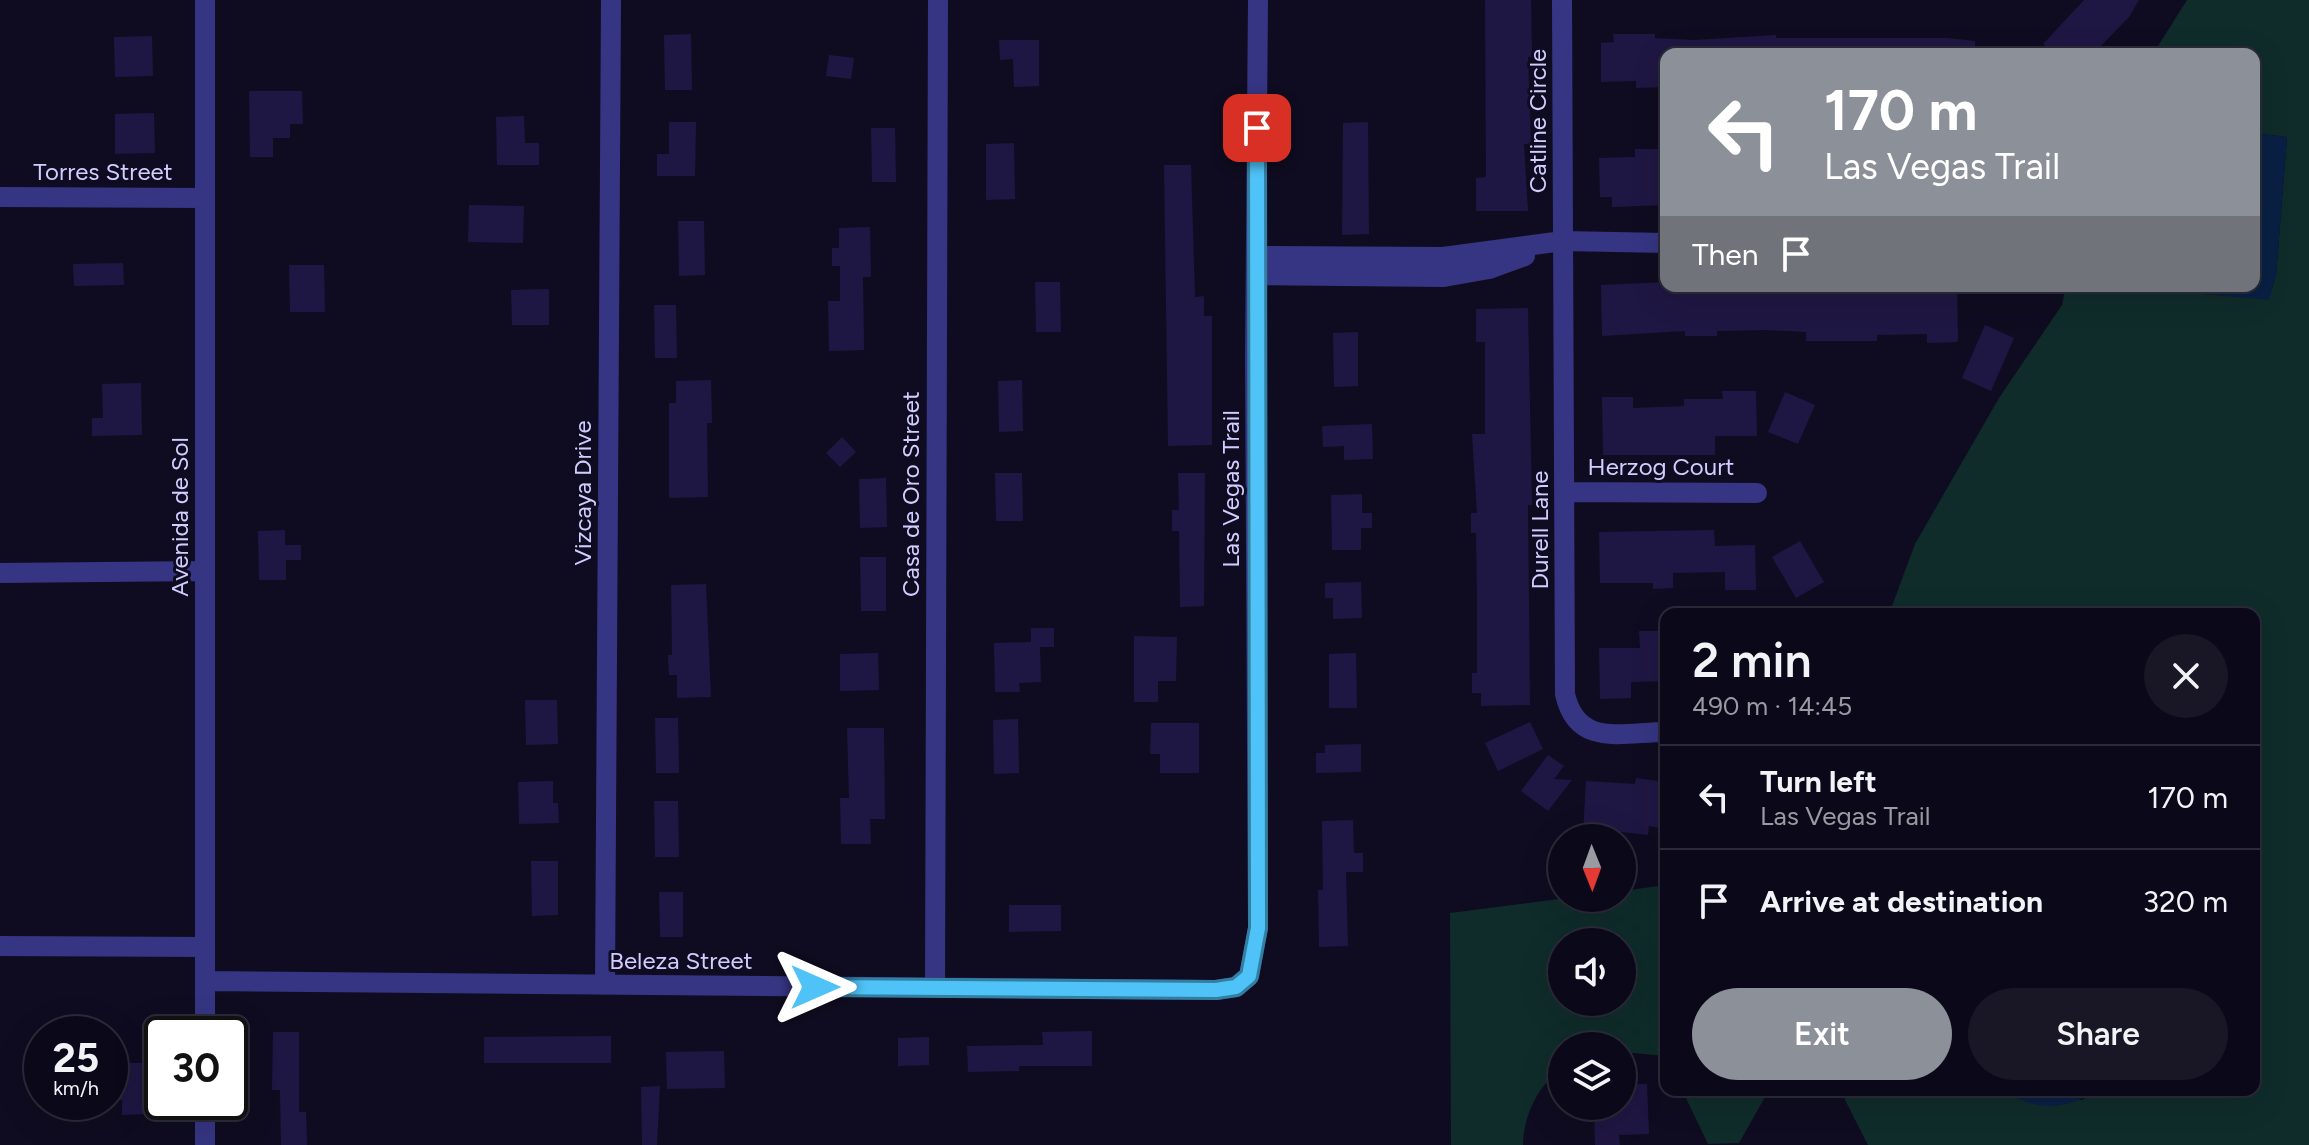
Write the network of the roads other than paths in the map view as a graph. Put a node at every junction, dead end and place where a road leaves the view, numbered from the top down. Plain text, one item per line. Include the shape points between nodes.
1 (205, 0) edge
2 (611, 0) edge
3 (938, 0) edge
4 (1258, 0) edge
5 (1562, 0) edge
6 (0, 197) edge
7 (205, 198) junction
8 (1563, 241) junction
9 (1660, 243) edge
10 (1256, 265) junction
11 (1565, 492) junction
12 (1757, 493) dead end
13 (205, 571) junction
14 (0, 573) edge
15 (1660, 732) edge
16 (0, 946) edge
17 (204, 947) junction
18 (1249, 976) joint
19 (205, 981) junction
20 (605, 985) junction
21 (935, 988) junction
22 (205, 1016) edge
23 (205, 1120) edge
24 (205, 1145) edge

1 - 7 street, Avenida de Sol
2 - 20 street, Vizcaya Drive
3 - 21 street, Casa de Oro Street
4 - 10 street, Las Vegas Trail
5 - 8 street, Catline Circle
6 - 7 street, Torres Street
7 - 13 street, Avenida de Sol
8 - 9 street
8 - 10 street via 1461,276
8 - 11 street, Durell Lane
10 - 18 street, Las Vegas Trail via 1258,928
11 - 12 street, Herzog Court
11 - 15 street, Durell Lane via 1565,694 1570,714 1584,728 1601,733
13 - 14 street
13 - 17 street, Avenida de Sol
16 - 17 street
17 - 19 street, Avenida de Sol
18 - 21 street, Beleza Street via 1236,987 1216,990
19 - 20 street, Beleza Street
19 - 22 street, Avenida de Sol
20 - 21 street, Beleza Street
23 - 24 street

